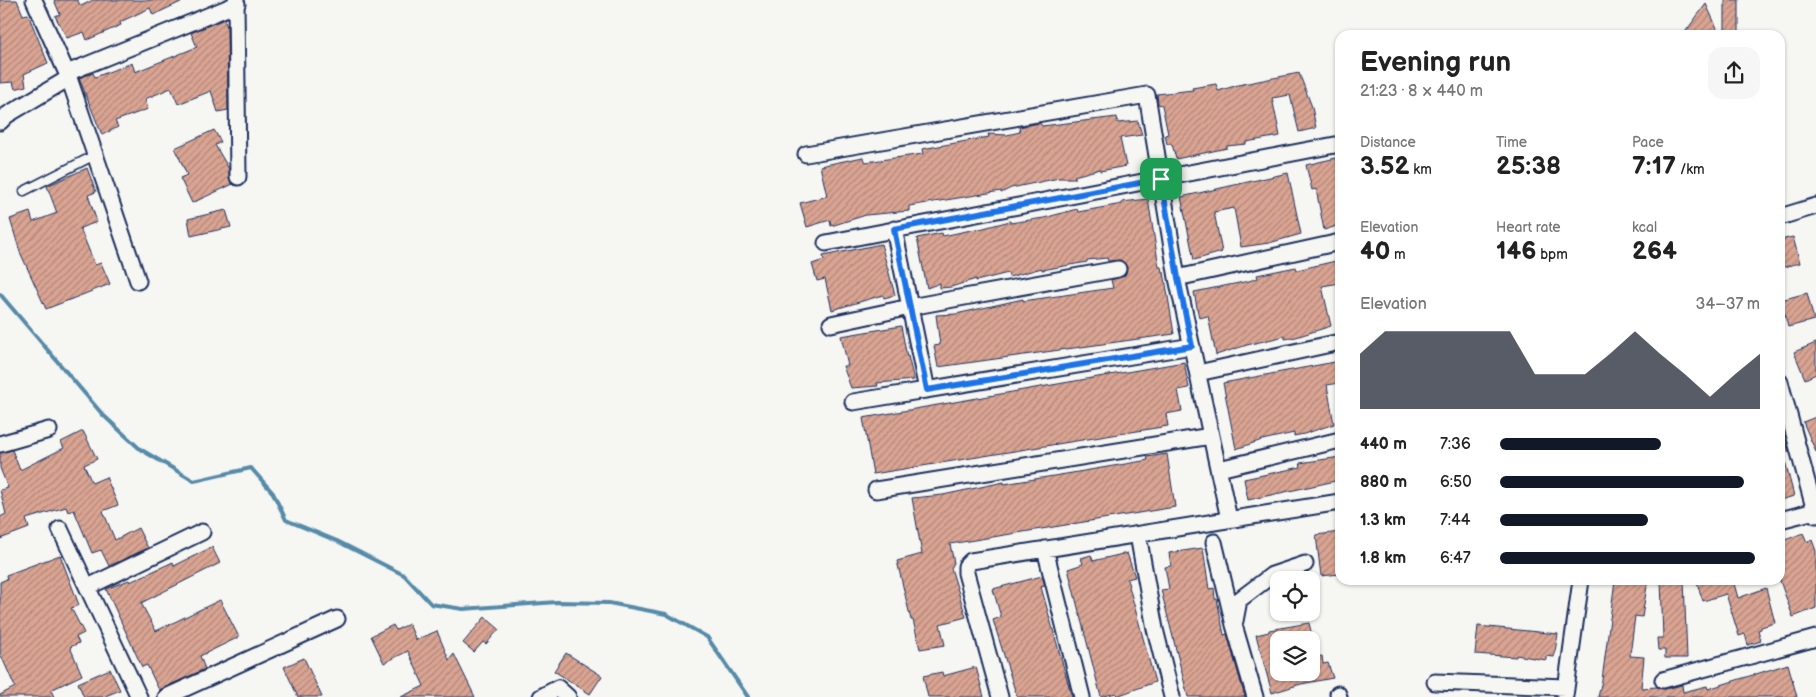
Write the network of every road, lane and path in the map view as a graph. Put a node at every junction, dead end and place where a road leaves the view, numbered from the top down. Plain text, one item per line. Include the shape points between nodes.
1 (34, 0) edge
2 (236, 2) edge
3 (68, 76) junction
4 (0, 122) edge
5 (1335, 145) edge
6 (806, 154) dead end
7 (95, 155) junction
8 (238, 177) dead end
9 (1161, 179) junction
10 (24, 191) dead end
11 (1816, 206) edge
12 (1785, 215) edge
13 (894, 229) junction
14 (826, 243) dead end
15 (1335, 243) edge
16 (1118, 269) dead end
17 (1178, 278) junction
18 (138, 281) dead end
19 (910, 307) junction
20 (831, 324) dead end
21 (1335, 343) edge
22 (1192, 346) junction
23 (1198, 373) junction
24 (927, 390) junction
25 (1785, 401) edge
26 (853, 402) dead end
27 (50, 430) dead end
28 (1211, 436) junction
29 (1335, 441) edge
30 (0, 444) edge
31 (1218, 469) junction
32 (876, 490) dead end
33 (1335, 503) edge
34 (1815, 513) edge
35 (1785, 519) edge
36 (1229, 520) junction
37 (60, 529) dead end
38 (202, 532) dead end
39 (1138, 534) junction
40 (1214, 542) dead end
41 (1044, 549) junction
42 (1305, 564) dead end
43 (1580, 585) edge
44 (88, 587) junction
45 (337, 619) dead end
46 (1234, 625) junction
47 (1816, 638) edge
48 (1663, 680) dead end
49 (1435, 682) dead end
50 (1565, 692) edge
51 (139, 697) edge
52 (166, 697) edge
53 (541, 697) edge
54 (568, 697) edge
55 (1000, 697) edge
56 (1082, 697) edge
57 (1172, 697) edge
58 (1255, 697) edge

1 - 3 street
2 - 3 street
2 - 8 street
3 - 4 street
3 - 7 street
5 - 9 street
6 - 9 street via 1147,95
7 - 10 lane
7 - 18 street
9 - 13 street
9 - 17 street
11 - 12 street
13 - 14 street
13 - 19 street
15 - 17 street
16 - 19 street
17 - 22 street
19 - 20 street
19 - 24 street
21 - 23 street
22 - 23 street
22 - 24 street
23 - 28 street
24 - 26 street
25 - 34 street
27 - 30 street
28 - 31 street
28 - 32 street
29 - 31 street
31 - 36 street
33 - 36 street
34 - 35 street
36 - 39 street
37 - 44 street
38 - 44 street
39 - 41 street
39 - 57 street via 1155,629
40 - 46 street
41 - 55 street via 971,561 966,566
41 - 56 street
42 - 46 street via 1272,575 1239,600
43 - 50 street
44 - 51 street
45 - 52 street
46 - 58 street
47 - 48 street
49 - 50 street
53 - 54 street via 558,688

